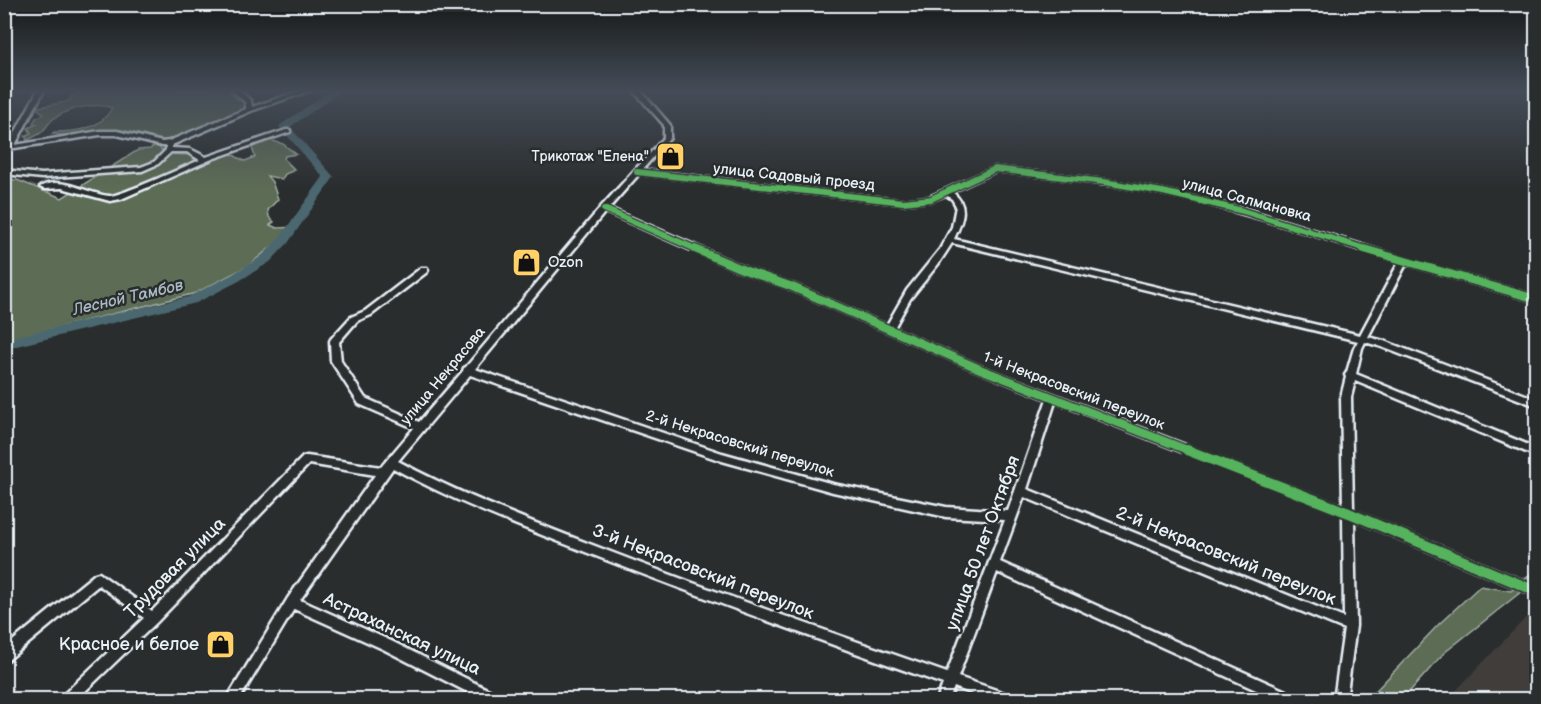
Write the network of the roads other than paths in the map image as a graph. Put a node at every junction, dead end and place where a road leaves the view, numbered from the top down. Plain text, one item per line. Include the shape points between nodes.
1 (22, 123) edge
2 (220, 123) edge
3 (665, 123) edge
4 (288, 131) dead end
5 (169, 146) junction
6 (7, 149) edge
7 (206, 160) junction
8 (4, 172) edge
9 (637, 172) junction
10 (44, 186) dead end
11 (947, 192) junction
12 (604, 209) junction
13 (948, 240) junction
14 (1404, 261) junction
15 (424, 270) dead end
16 (1536, 299) edge
17 (889, 328) junction
18 (1364, 339) junction
19 (466, 370) junction
20 (1350, 375) junction
21 (1052, 397) junction
22 (1536, 403) edge
23 (421, 427) junction
24 (1536, 452) edge
25 (391, 462) junction
26 (383, 472) junction
27 (1021, 491) junction
28 (1349, 513) junction
29 (1012, 516) junction
30 (994, 565) junction
31 (1536, 591) edge
32 (292, 602) junction
33 (153, 618) junction
34 (1350, 626) junction
35 (4, 656) edge
36 (950, 679) junction
37 (66, 699) edge
38 (232, 699) edge
39 (496, 699) edge
40 (943, 699) edge
41 (1008, 699) edge
42 (1293, 699) edge
43 (1340, 699) edge

1 - 6 street
2 - 5 street
3 - 9 street, улица Некрасова via 667,138
4 - 7 street
5 - 6 street via 117,133
5 - 7 street
5 - 8 street via 156,163 141,169 42,176
7 - 10 street via 110,199 62,186
9 - 11 street, улица Садовый проезд via 903,202 925,201
9 - 12 street, улица Некрасова
11 - 13 street via 956,198 960,209
11 - 14 street, улица Салмановка via 986,171 1000,169 1104,182 1235,209
12 - 17 street, 1-й Некрасовский переулок
12 - 19 street, улица Некрасова
13 - 17 street
13 - 18 street
14 - 16 street, улица Салмановка
14 - 18 street
15 - 23 street via 368,313 354,319 334,341 336,361 363,401
17 - 21 street, 1-й Некрасовский переулок
18 - 20 street
18 - 22 street
19 - 23 street, улица Некрасова
19 - 29 street, 2-й Некрасовский переулок via 722,457 833,488 946,512
20 - 24 street
20 - 28 street via 1346,397
21 - 27 street, улица 50 лет Октября
21 - 28 street, 1-й Некрасовский переулок
23 - 25 street, улица Некрасова
25 - 26 street, улица Некрасова
25 - 36 street, 3-й Некрасовский переулок via 449,491 657,575
26 - 32 street, улица Некрасова
26 - 33 street, Трудовая улица via 307,460
27 - 29 street, улица 50 лет Октября
27 - 34 street, 2-й Некрасовский переулок
28 - 31 street, 1-й Некрасовский переулок
28 - 34 street
29 - 30 street, улица 50 лет Октября
30 - 36 street, улица 50 лет Октября
30 - 42 street
32 - 38 street, улица Некрасова
32 - 39 street, Астраханская улица
33 - 35 street via 99,578
33 - 37 street, Трудовая улица
34 - 43 street
36 - 40 street, улица 50 лет Октября
36 - 41 street, 3-й Некрасовский переулок

